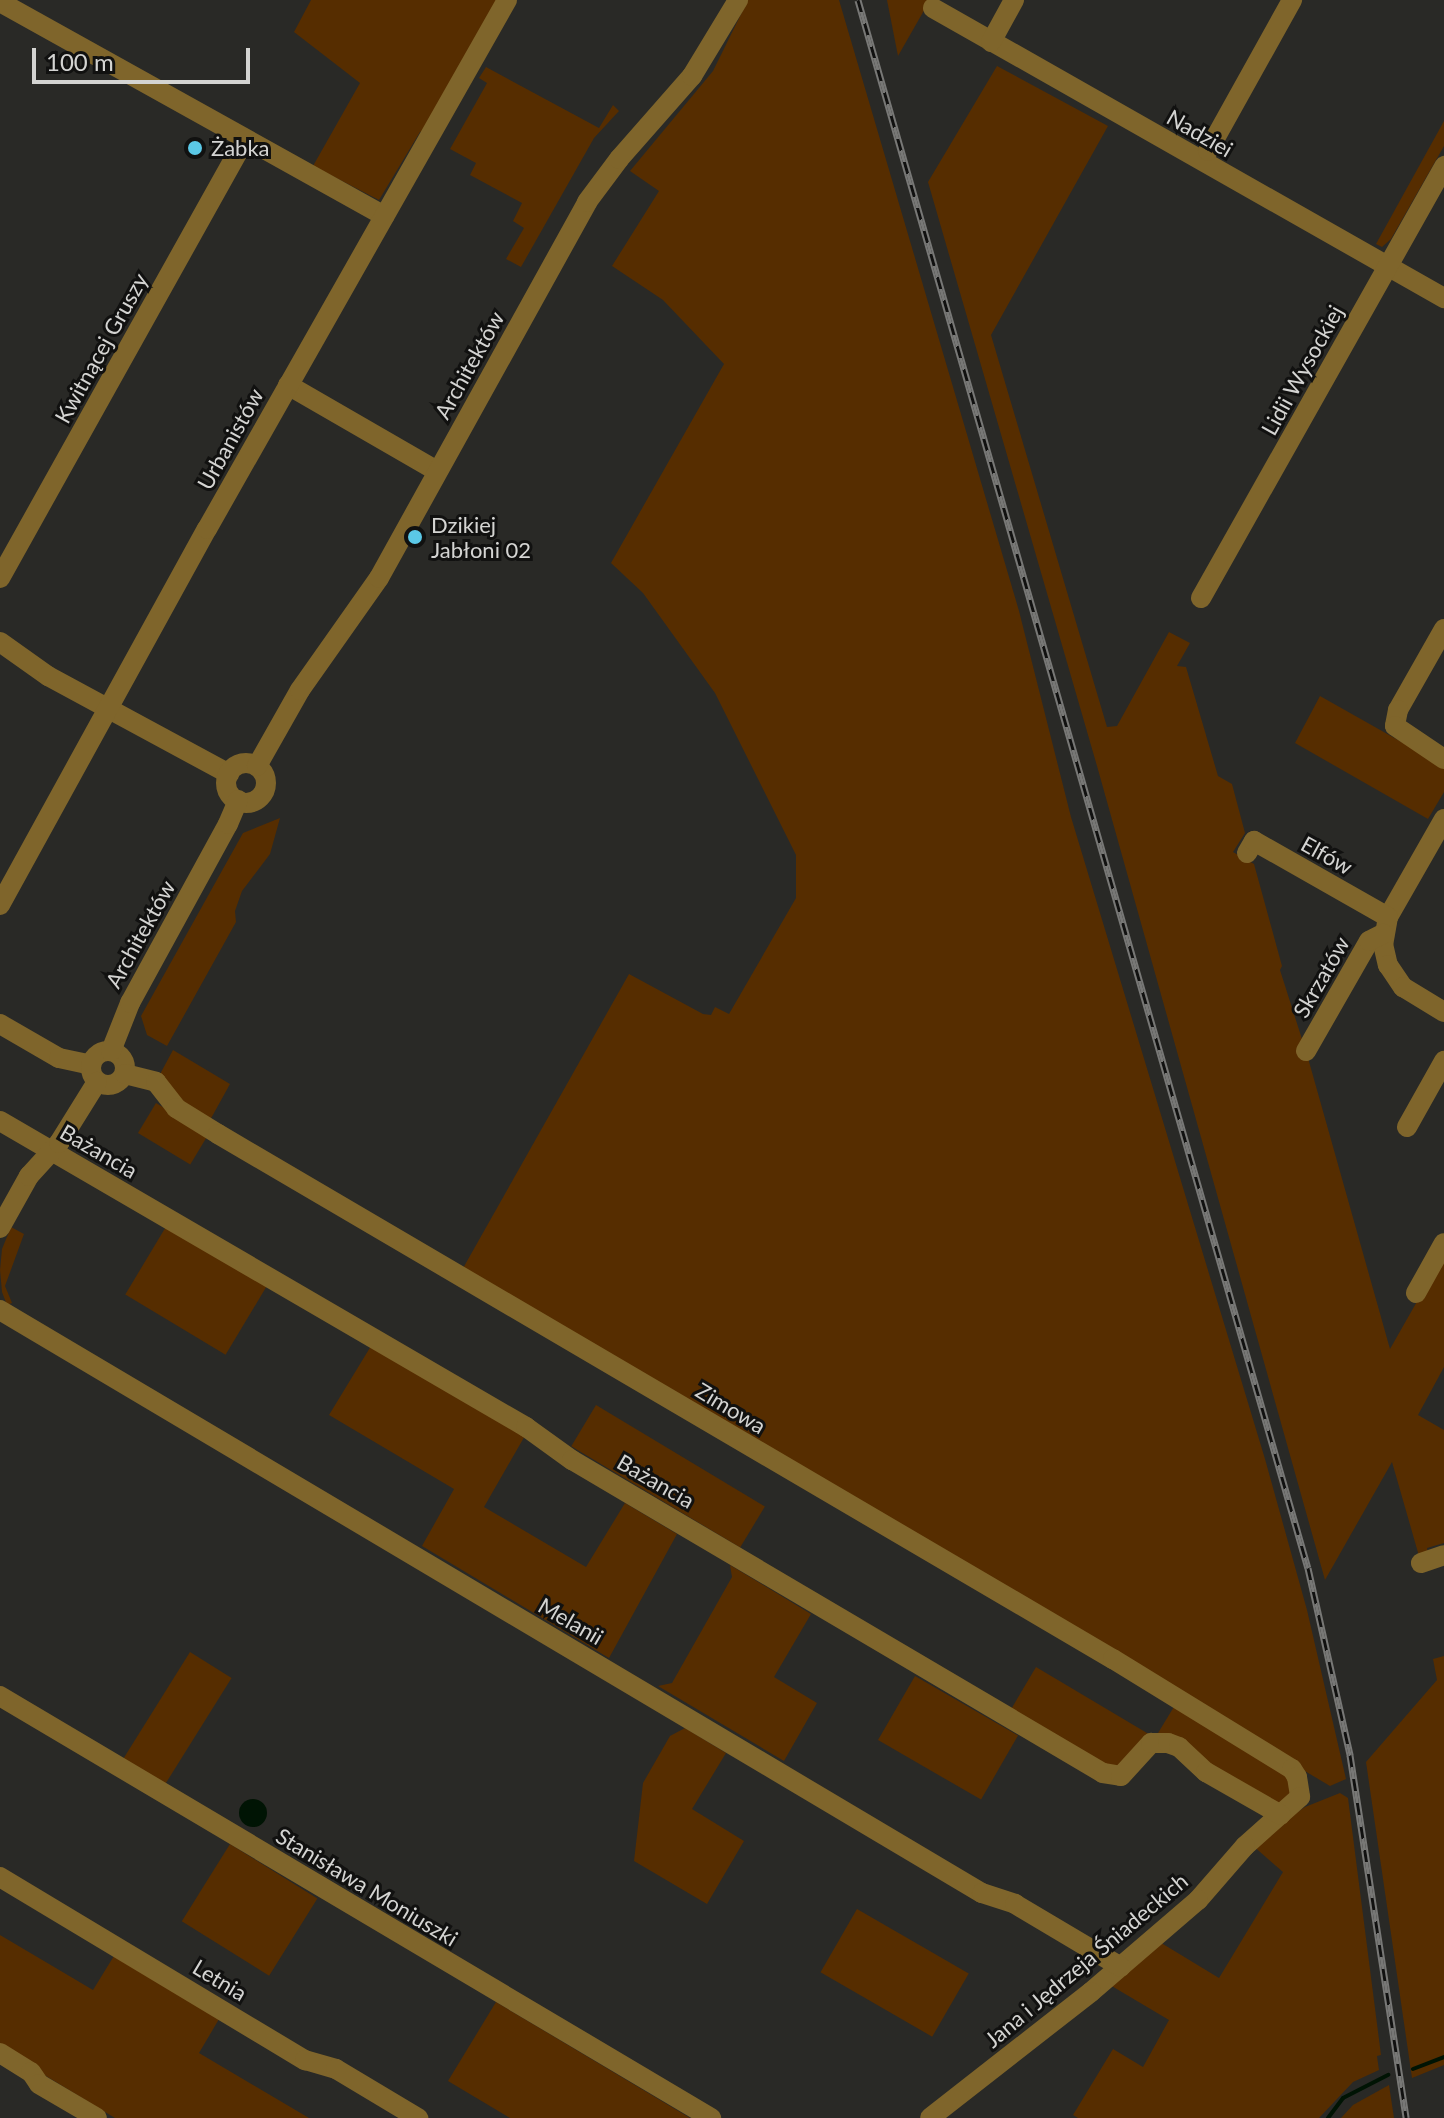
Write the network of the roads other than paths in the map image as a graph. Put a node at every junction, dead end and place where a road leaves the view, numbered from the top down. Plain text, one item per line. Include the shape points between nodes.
1 (507, 0) edge
2 (738, 0) edge
3 (1014, 0) edge
4 (1292, 0) edge
5 (0, 2) edge
6 (933, 8) dead end
7 (991, 42) junction
8 (244, 141) junction
9 (1208, 151) dead end
10 (1444, 166) edge
11 (384, 216) junction
12 (1386, 266) junction
13 (1444, 298) edge
14 (288, 385) junction
15 (437, 471) junction
16 (0, 578) edge
17 (1201, 598) dead end
18 (1444, 629) edge
19 (0, 642) edge
20 (108, 710) junction
21 (1444, 759) edge
22 (257, 766) junction
23 (229, 774) junction
24 (238, 800) junction
25 (1444, 819) edge
26 (1247, 853) dead end
27 (2, 898) edge
28 (1386, 926) junction
29 (1444, 1012) edge
30 (0, 1024) edge
31 (111, 1051) junction
32 (1306, 1051) dead end
33 (1444, 1061) edge
34 (94, 1074) junction
35 (125, 1074) junction
36 (0, 1121) edge
37 (1407, 1127) dead end
38 (51, 1152) junction
39 (0, 1228) edge
40 (1444, 1243) edge
41 (1416, 1293) dead end
42 (0, 1310) edge
43 (1444, 1555) edge
44 (1421, 1563) dead end
45 (0, 1696) edge
46 (1300, 1797) joint
47 (1281, 1815) junction
48 (0, 1877) edge
49 (1121, 1967) junction
50 (0, 2053) edge
51 (97, 2118) edge
52 (418, 2118) edge
53 (711, 2118) edge
54 (930, 2118) edge

1 - 11 street, Urbanistów
2 - 15 street, Architektów via 692,76 587,202
3 - 7 street
4 - 9 street
5 - 8 street
6 - 7 street, Nadziei
7 - 12 street, Nadziei
8 - 11 street
8 - 16 street, Kwitnącej Gruszy
10 - 12 street, Lidii Wysockiej
11 - 14 street, Urbanistów
12 - 13 street, Nadziei
12 - 17 street, Lidii Wysockiej
14 - 15 street
14 - 20 street, Urbanistów
15 - 22 street, Architektów via 379,578 300,690
18 - 21 street via 1398,710 1395,726
19 - 20 street
20 - 23 street
20 - 27 street, Urbanistów
22 - 23 street via 239,764
22 - 24 street via 265,777 264,791 253,801
23 - 24 street via 228,791
24 - 31 street, Architektów via 130,1003
25 - 28 street, Skrzatów
26 - 28 street, Elfów via 1254,841
28 - 29 street via 1388,965 1403,987
28 - 32 street, Skrzatów via 1369,941
30 - 34 street
31 - 34 street via 100,1053
31 - 35 street via 125,1062
33 - 37 street
34 - 35 street via 112,1086
34 - 38 street
35 - 46 street, Zimowa via 156,1082 176,1108 218,1134 1292,1769
36 - 38 street, Bażancia
38 - 39 street via 29,1176
38 - 47 street, Bażancia via 526,1427 572,1460 1103,1773 1121,1776 1151,1743 1168,1743 1218,1780
40 - 41 street
42 - 49 street, Melanii via 982,1893 1015,1904
43 - 44 street
45 - 53 street, Stanisława Moniuszki
46 - 47 street, Jana i Jędrzeja Śniadeckich
47 - 49 street, Jana i Jędrzeja Śniadeckich via 1245,1846 1198,1900
48 - 52 street, Letnia via 305,2060 336,2069
49 - 54 street, Jana i Jędrzeja Śniadeckich
50 - 51 street via 31,2072 39,2084

